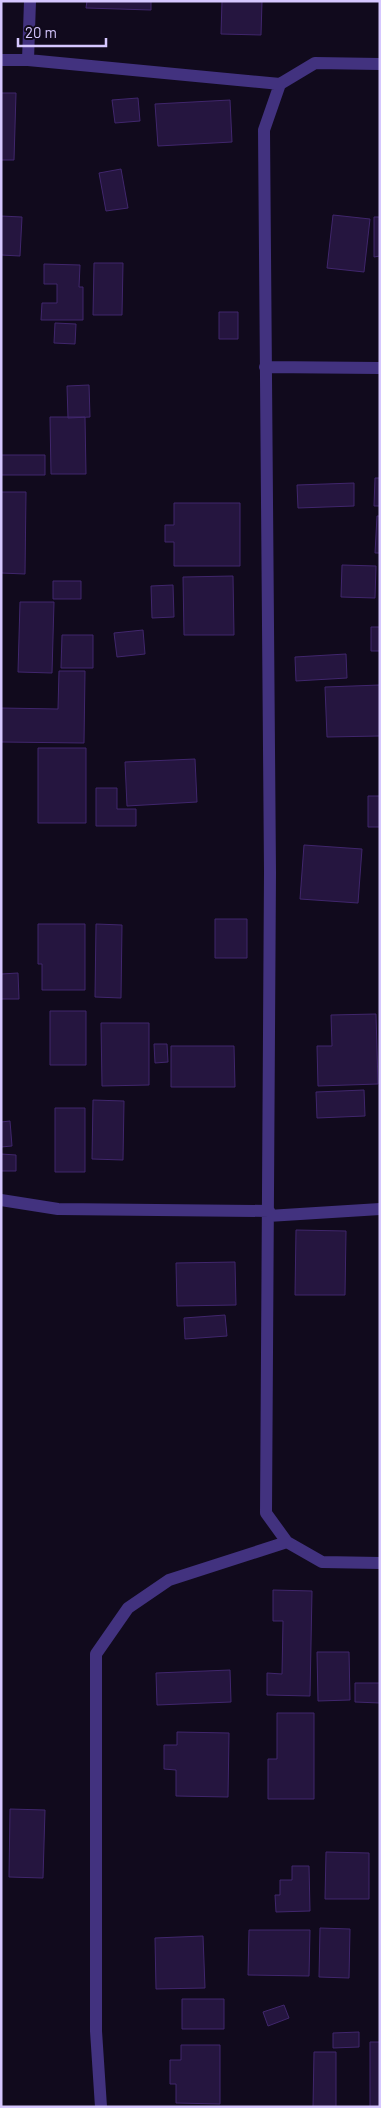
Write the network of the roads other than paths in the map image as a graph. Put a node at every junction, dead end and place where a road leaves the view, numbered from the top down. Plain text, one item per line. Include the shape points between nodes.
1 (30, 1) edge
2 (1, 60) edge
3 (28, 60) junction
4 (380, 64) edge
5 (280, 84) junction
6 (265, 367) junction
7 (380, 368) edge
8 (1, 1200) edge
9 (380, 1209) edge
10 (269, 1213) junction
11 (287, 1542) junction
12 (380, 1563) edge
13 (101, 2107) edge

1 - 3 street
2 - 3 street
3 - 5 street
4 - 5 street via 315,63
5 - 6 street via 264,130
6 - 7 street
6 - 10 street via 270,872
8 - 10 street via 58,1209
9 - 10 street
10 - 11 street via 266,1513
11 - 12 street via 322,1562
11 - 13 street via 169,1580 128,1608 96,1654 96,2031

